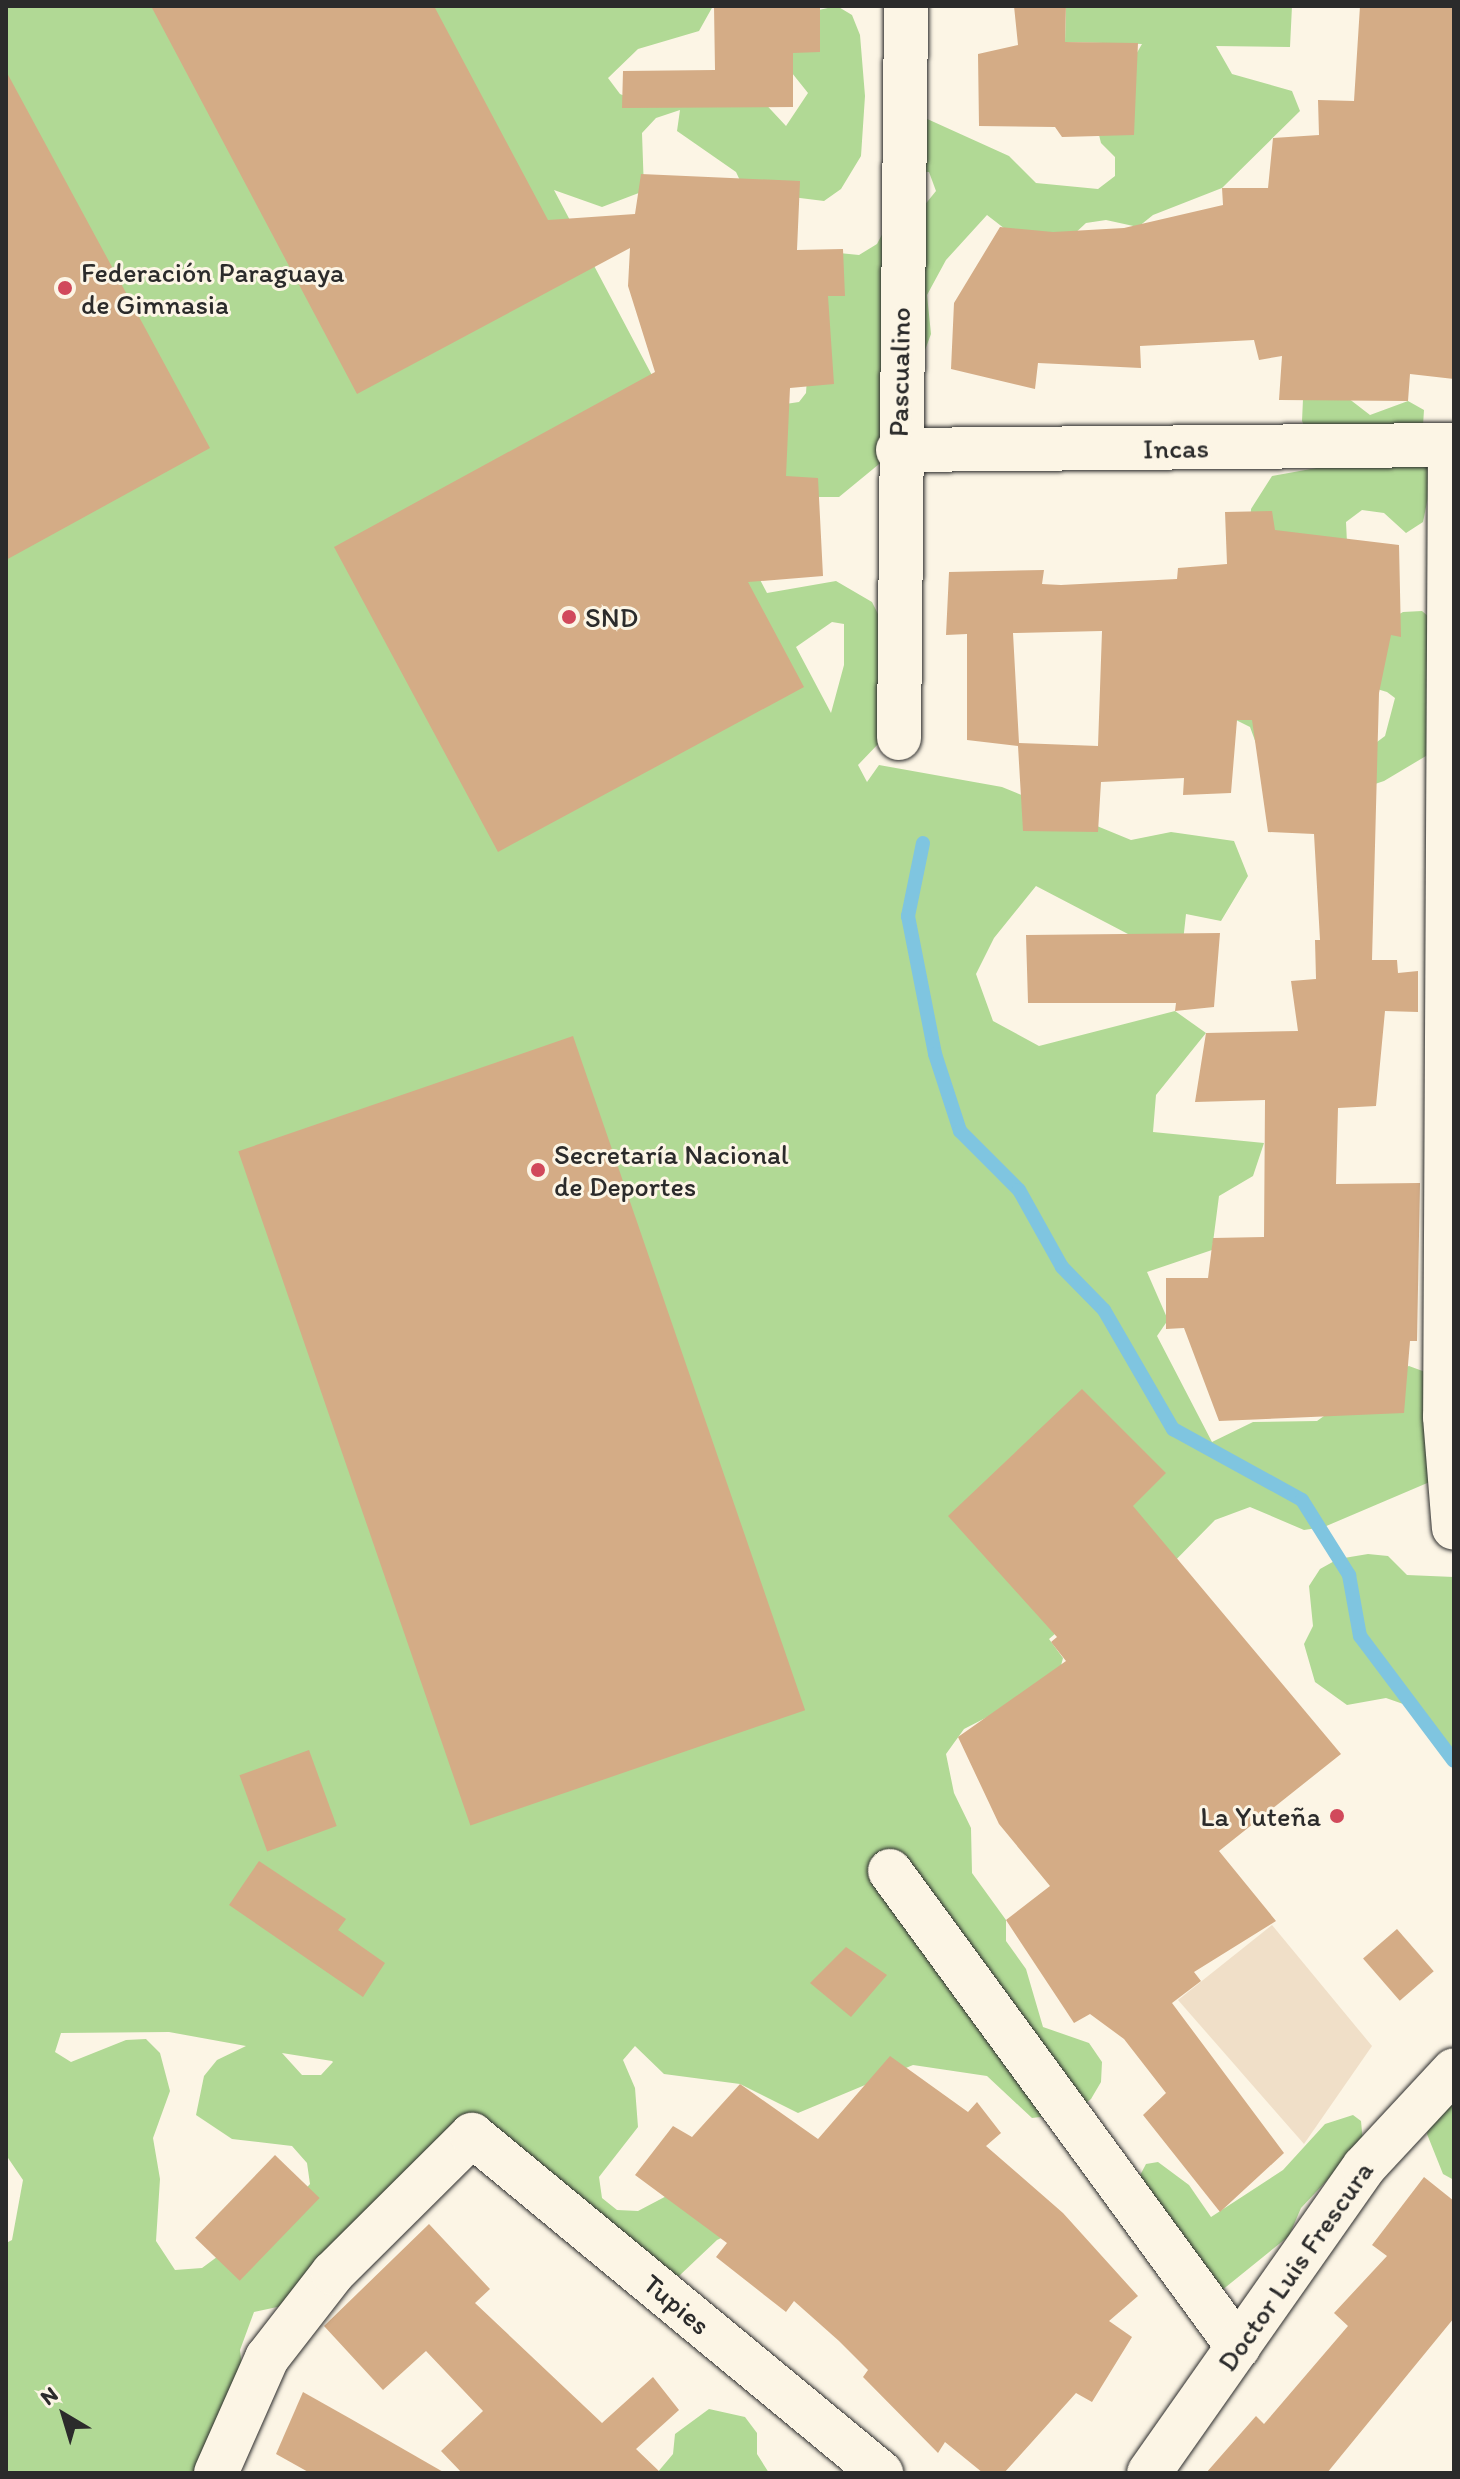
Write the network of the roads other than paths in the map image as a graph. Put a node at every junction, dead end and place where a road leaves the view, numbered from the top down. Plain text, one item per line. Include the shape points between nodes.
1 (906, 6) edge
2 (1452, 445) edge
3 (898, 450) junction
4 (899, 738) dead end
5 (1454, 1528) edge
6 (890, 1871) dead end
7 (1454, 2070) edge
8 (1238, 2347) junction
9 (216, 2473) edge
10 (881, 2473) edge
11 (1149, 2473) edge

1 - 3 street, Pascualino
2 - 3 street, Incas
2 - 5 street via 1445,1417
3 - 4 street, Pascualino
6 - 8 street
7 - 8 street, Doctor Luis Frescura via 1364,2167
8 - 11 street, Doctor Luis Frescura
9 - 10 street, Tupies via 267,2358 333,2273 472,2135

